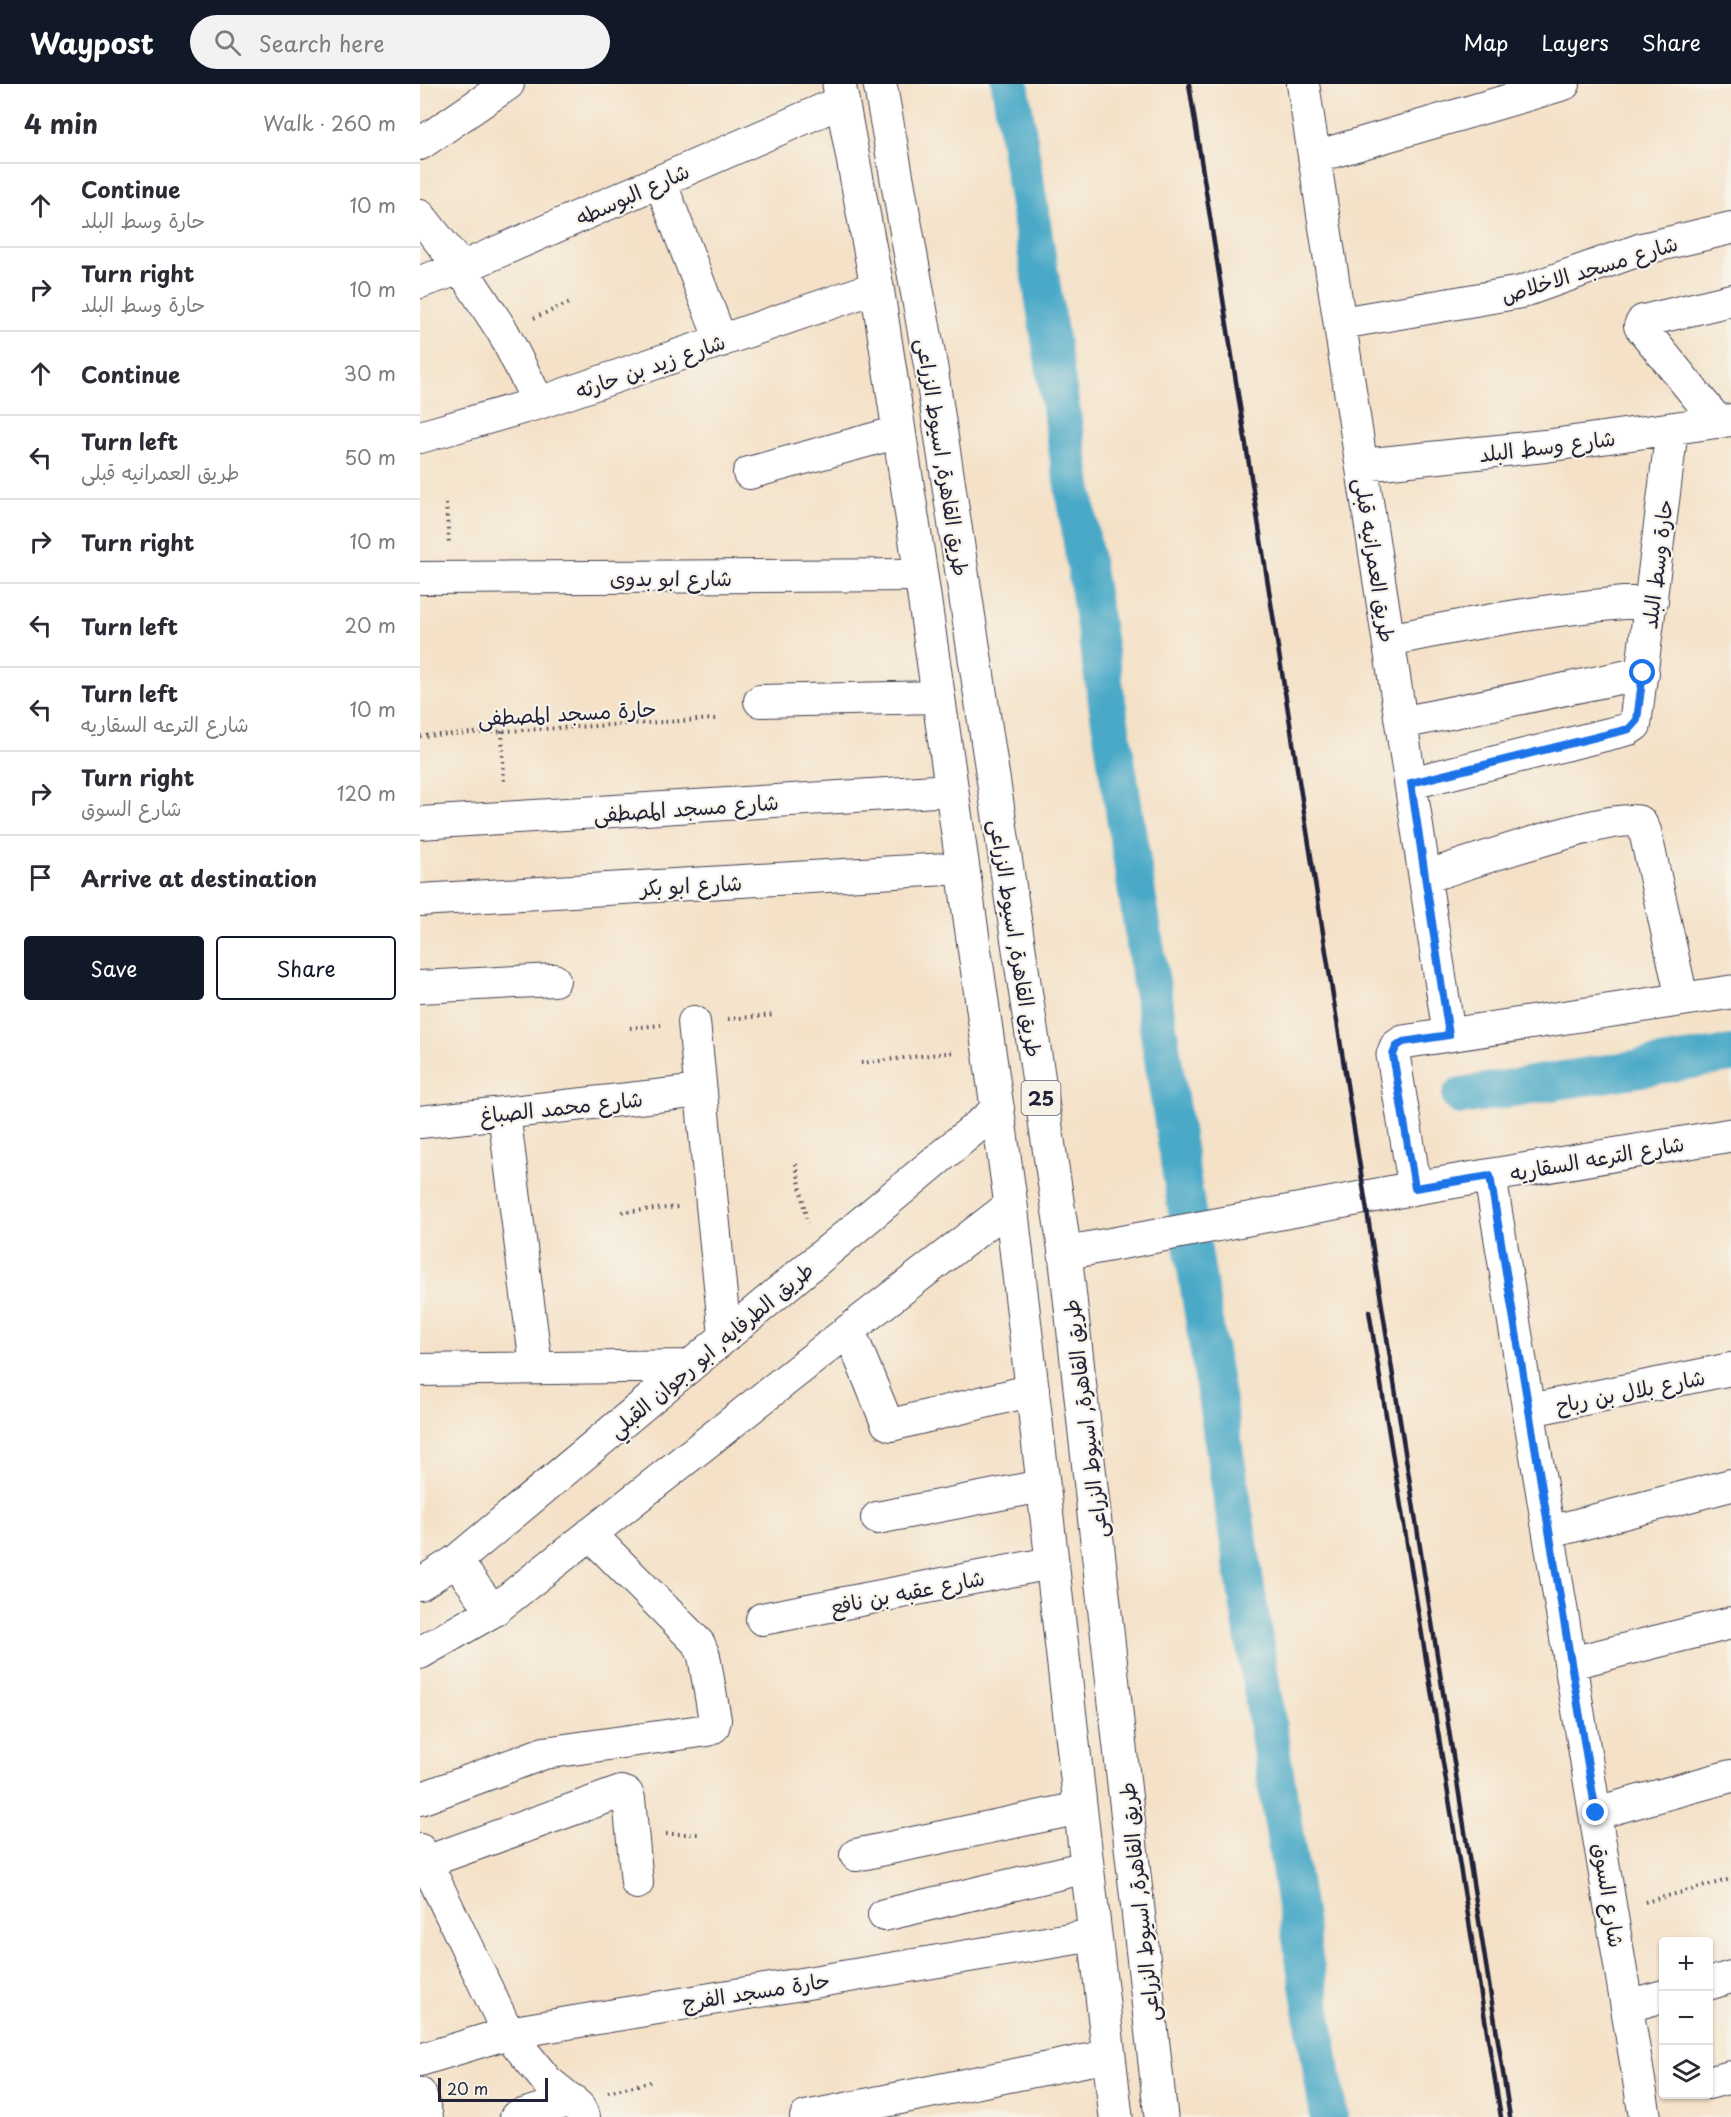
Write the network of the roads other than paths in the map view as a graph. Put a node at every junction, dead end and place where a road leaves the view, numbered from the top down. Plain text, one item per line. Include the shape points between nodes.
1 (508, 84) edge
2 (880, 84) edge
3 (1303, 84) edge
4 (1564, 84) edge
5 (841, 92) edge
6 (420, 144) edge
7 (1315, 157) junction
8 (660, 181) junction
9 (420, 216) edge
10 (1731, 228) edge
11 (461, 268) junction
12 (420, 282) edge
13 (877, 286) junction
14 (1731, 300) edge
15 (1341, 323) junction
16 (721, 341) junction
17 (539, 404) junction
18 (1724, 421) edge
19 (1672, 429) junction
20 (899, 432) junction
21 (420, 437) edge
22 (1362, 465) junction
23 (749, 473) dead end
24 (921, 575) junction
25 (420, 578) edge
26 (1652, 600) junction
27 (1389, 640) junction
28 (1643, 673) junction
29 (939, 697) junction
30 (760, 701) dead end
31 (1401, 723) junction
32 (1411, 783) junction
33 (951, 790) junction
34 (420, 823) edge
35 (963, 868) junction
36 (1425, 877) junction
37 (420, 900) edge
38 (554, 980) dead end
39 (420, 987) edge
40 (1731, 992) edge
41 (1682, 999) junction
42 (694, 1022) dead end
43 (1449, 1035) junction
44 (701, 1090) junction
45 (998, 1109) junction
46 (504, 1113) junction
47 (420, 1122) edge
48 (1731, 1135) edge
49 (1490, 1176) junction
50 (1415, 1188) junction
51 (1011, 1205) junction
52 (1065, 1253) junction
53 (849, 1330) junction
54 (725, 1336) junction
55 (537, 1366) junction
56 (690, 1366) junction
57 (1731, 1369) edge
58 (420, 1370) edge
59 (1033, 1390) junction
60 (1530, 1410) junction
61 (1731, 1485) edge
62 (1042, 1486) junction
63 (877, 1518) dead end
64 (1550, 1532) junction
65 (590, 1534) junction
66 (456, 1561) junction
67 (1051, 1563) junction
68 (420, 1584) edge
69 (493, 1611) junction
70 (762, 1619) dead end
71 (1731, 1623) edge
72 (420, 1653) edge
73 (1571, 1663) junction
74 (1731, 1776) edge
75 (420, 1799) edge
76 (1080, 1808) junction
77 (1596, 1813) junction
78 (856, 1855) dead end
79 (423, 1856) edge
80 (1087, 1868) junction
81 (637, 1883) dead end
82 (433, 1908) edge
83 (884, 1916) dead end
84 (1094, 1935) junction
85 (1731, 1977) edge
86 (1713, 1982) edge
87 (1659, 1997) edge
88 (1628, 2006) junction
89 (508, 2033) junction
90 (1108, 2056) junction
91 (420, 2060) edge
92 (1731, 2077) edge
93 (1713, 2082) edge
94 (420, 2094) edge
95 (1652, 2104) edge
96 (578, 2108) edge
97 (427, 2117) edge
98 (516, 2117) edge
99 (806, 2117) edge
100 (1116, 2117) edge
101 (1161, 2117) edge

1 - 6 street
2 - 52 main road, طريق القاهرة, اسيوط الزراعى / 25 via 931,368
3 - 7 street, طريق العمرانيه قبلى
4 - 7 street
5 - 8 street, شارع البوسطه
5 - 13 main road, طريق القاهرة, اسيوط الزراعى / 25
7 - 15 street, طريق العمرانيه قبلى
8 - 11 street, شارع البوسطه
8 - 16 street
9 - 11 street
10 - 15 street, شارع مسجد الاخلاص via 1642,249 1521,292
11 - 12 street, شارع البوسطه
11 - 17 street via 502,332
13 - 16 street, شارع زيد بن حارثه
13 - 20 main road, طريق القاهرة, اسيوط الزراعى / 25
14 - 18 street via 1643,321 1640,326
15 - 22 street, طريق العمرانيه قبلى
16 - 17 street, شارع زيد بن حارثه
17 - 21 street, شارع زيد بن حارثه
18 - 19 street, شارع وسط البلد
19 - 22 street, شارع وسط البلد
19 - 26 street, حارة وسط البلد
20 - 23 street
20 - 24 main road, طريق القاهرة, اسيوط الزراعى / 25
22 - 27 street, طريق العمرانيه قبلى
24 - 25 street, شارع ابو بدوى
24 - 29 main road, طريق القاهرة, اسيوط الزراعى / 25
26 - 27 street via 1515,615
26 - 28 street, حارة وسط البلد
27 - 31 street, طريق العمرانيه قبلى
28 - 31 street
28 - 32 street, حارة وسط البلد via 1635,725 1629,729
29 - 30 street
29 - 33 main road, طريق القاهرة, اسيوط الزراعى / 25
31 - 32 street, طريق العمرانيه قبلى
32 - 36 street, طريق العمرانيه قبلى
33 - 34 street, شارع مسجد المصطفى
33 - 35 main road, طريق القاهرة, اسيوط الزراعى / 25
35 - 37 street, شارع ابو بكر
35 - 45 main road, طريق القاهرة, اسيوط الزراعى / 25
36 - 41 street via 1587,828 1625,820 1640,822
36 - 43 street, طريق العمرانيه قبلى
38 - 39 street
40 - 41 main road
41 - 43 main road
42 - 44 street
43 - 50 main road via 1403,1042 1393,1055
44 - 46 street, شارع محمد الصباغ
44 - 54 street
45 - 51 main road, طريق القاهرة, اسيوط الزراعى / 25
45 - 54 street, طريق الطرفايه, ابو رجوان القبلي
46 - 47 street, شارع محمد الصباغ
46 - 55 street
48 - 49 main road, شارع الترعه السقاريه
49 - 50 main road, شارع الترعه السقاريه
49 - 60 street, شارع السوق
50 - 52 main road, شارع الترعه السقاريه
51 - 53 street
51 - 59 main road, طريق القاهرة, اسيوط الزراعى / 25
52 - 101 main road, طريق القاهرة, اسيوط الزراعى / 25
53 - 59 street via 891,1425
53 - 65 street
54 - 56 street, طريق الطرفايه, ابو رجوان القبلي
55 - 56 street
55 - 58 street
56 - 66 street, طريق الطرفايه, ابو رجوان القبلي
57 - 60 street, شارع بلال بن رباح
59 - 62 main road, طريق القاهرة, اسيوط الزراعى / 25
60 - 64 street, شارع السوق
61 - 64 street
62 - 63 street
62 - 67 main road, طريق القاهرة, اسيوط الزراعى / 25
64 - 73 street, شارع السوق
65 - 69 street
65 - 75 street via 699,1644 715,1720 713,1727 544,1754
66 - 68 street, طريق الطرفايه, ابو رجوان القبلي
66 - 69 street
67 - 70 street, شارع عقبه بن نافع
67 - 76 main road, طريق القاهرة, اسيوط الزراعى / 25
69 - 72 street
71 - 73 street
73 - 77 street, شارع السوق
74 - 77 street
76 - 78 street
76 - 80 main road, طريق القاهرة, اسيوط الزراعى / 25
77 - 88 street, شارع السوق
79 - 81 street via 621,1792 629,1799
79 - 82 street
80 - 83 street
80 - 84 main road, طريق القاهرة, اسيوط الزراعى / 25
82 - 89 street
84 - 89 street, حارة مسجد الفرج
84 - 90 main road, طريق القاهرة, اسيوط الزراعى / 25
85 - 86 street
87 - 88 street
88 - 95 street, شارع السوق
89 - 91 street, حارة مسجد الفرج
89 - 96 street via 547,2081
90 - 99 street
90 - 100 main road, طريق القاهرة, اسيوط الزراعى / 25
92 - 93 street
94 - 97 street
96 - 98 street

